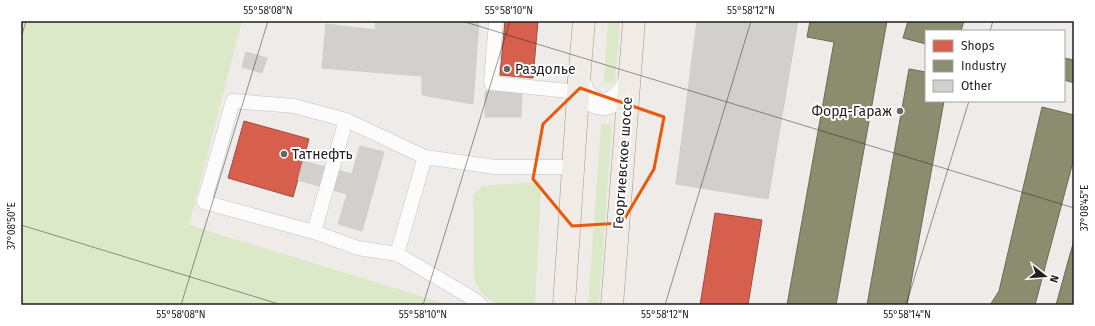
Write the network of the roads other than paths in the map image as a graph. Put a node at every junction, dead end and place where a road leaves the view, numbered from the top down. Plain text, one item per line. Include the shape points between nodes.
1 (496, 21) edge
2 (584, 21) edge
3 (634, 21) edge
4 (629, 82) junction
5 (579, 86) junction
6 (346, 120) junction
7 (425, 158) junction
8 (574, 167) junction
9 (314, 232) junction
10 (397, 254) junction
11 (481, 305) edge
12 (564, 305) edge
13 (612, 305) edge

1 - 5 lane via 491,83
2 - 5 main road
3 - 4 main road, Георгиевское шоссе
4 - 5 street via 618,99 609,103 599,103 590,99
4 - 13 main road, Георгиевское шоссе
5 - 8 main road
6 - 7 lane
6 - 9 lane
6 - 9 lane via 294,106 233,101 204,202
7 - 8 lane via 495,168
7 - 10 lane
8 - 12 main road
9 - 10 lane via 358,248
10 - 11 lane

